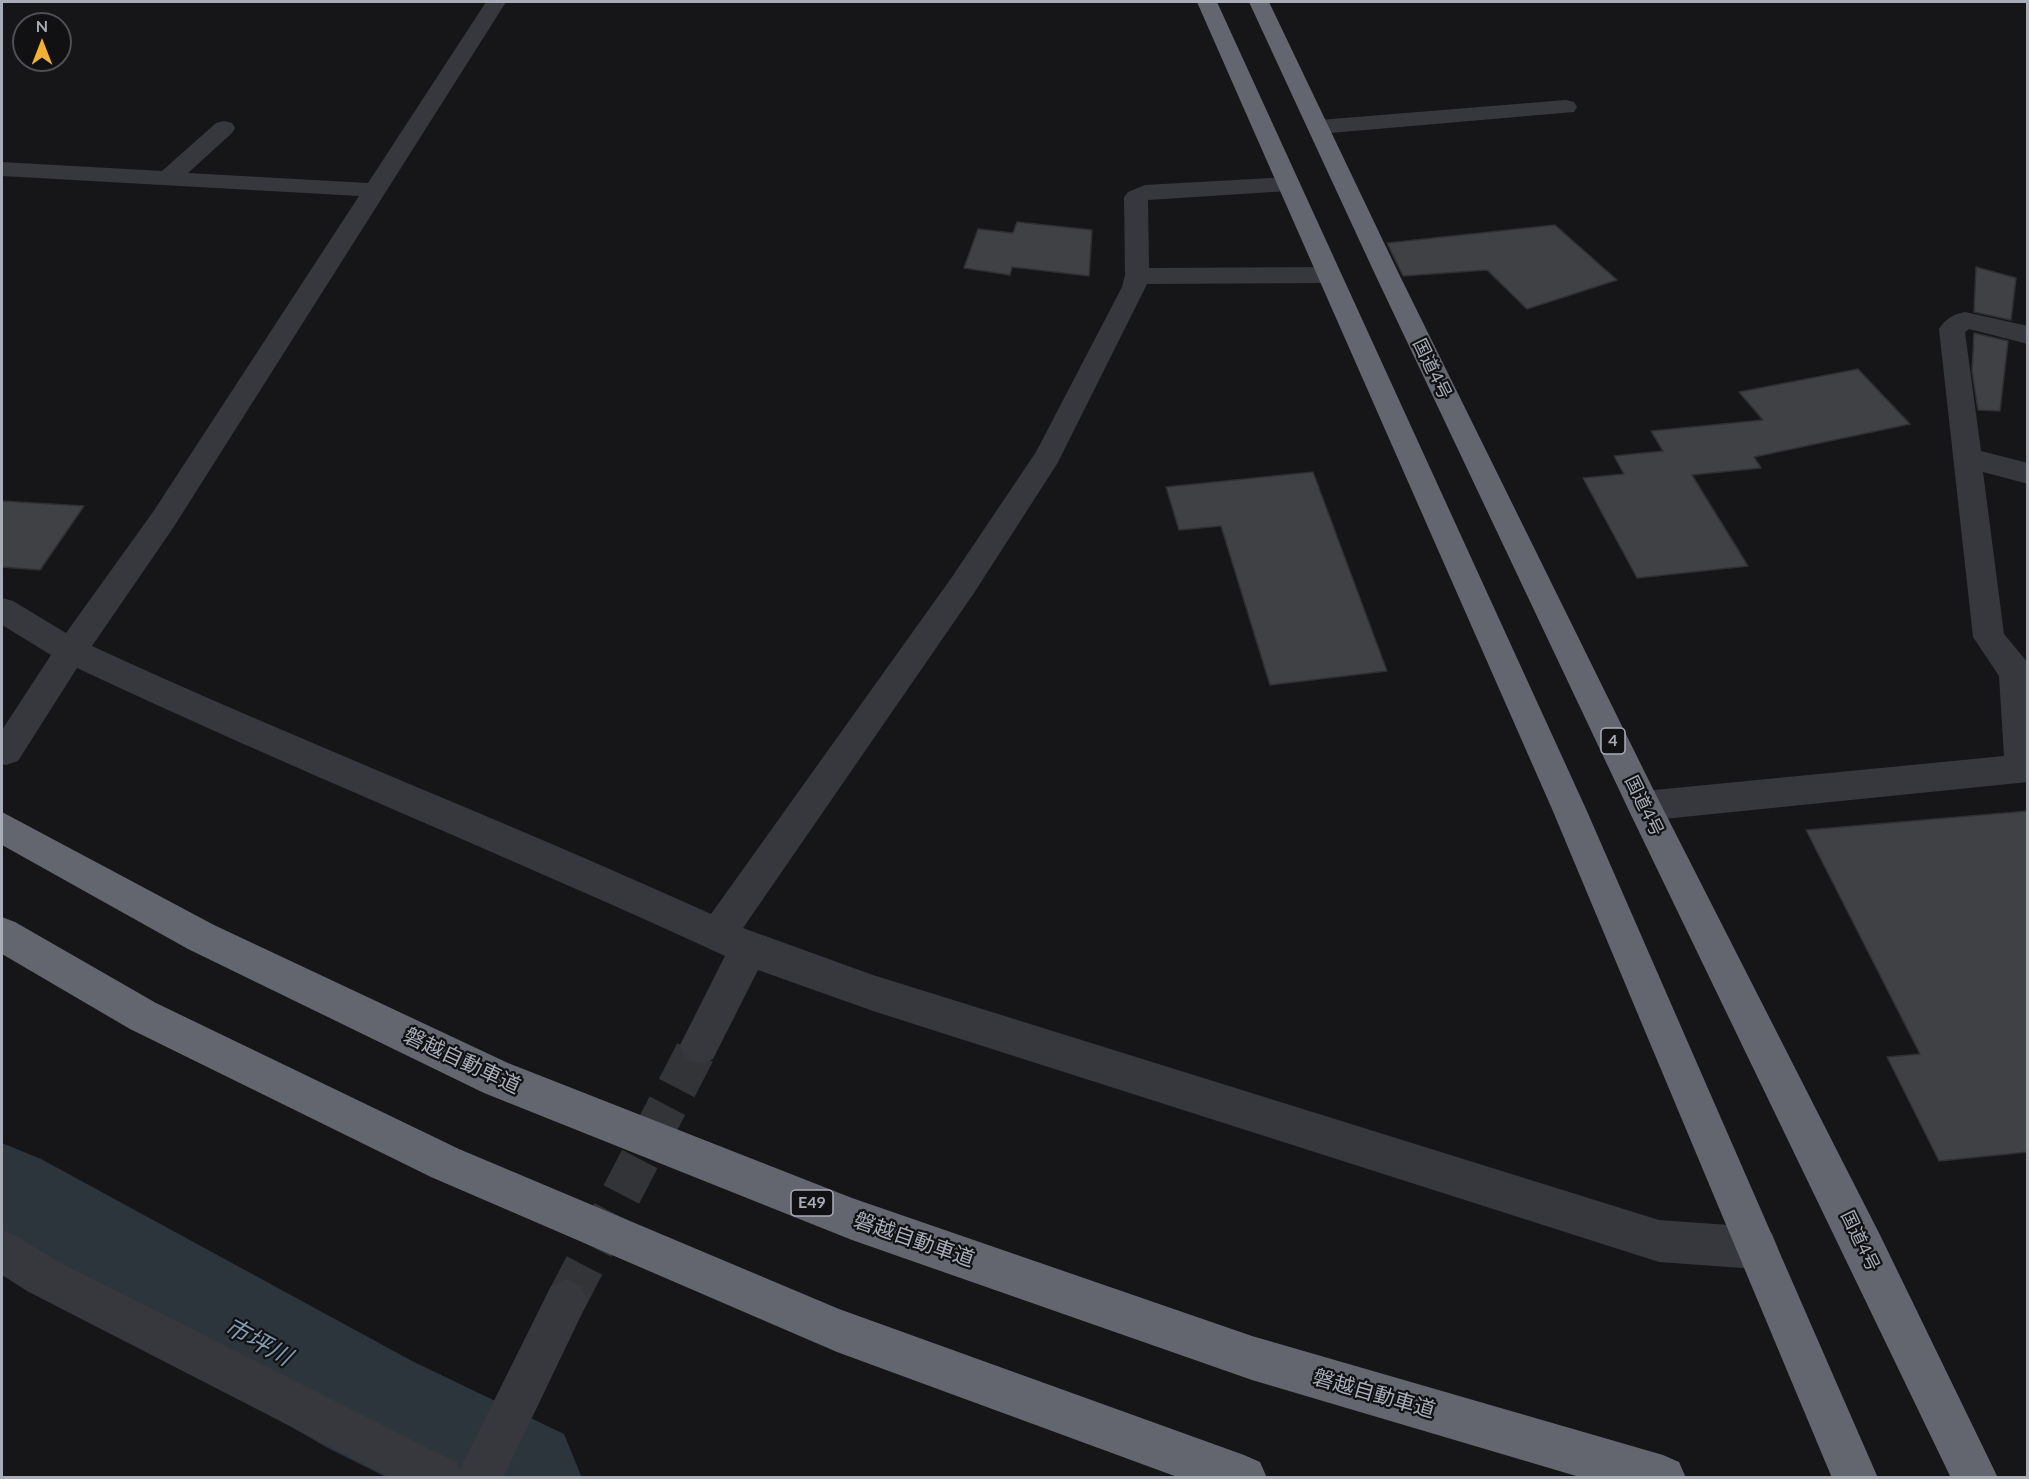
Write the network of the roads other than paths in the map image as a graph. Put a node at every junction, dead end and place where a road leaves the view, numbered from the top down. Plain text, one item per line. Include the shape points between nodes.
1 (496, 2) edge
2 (1207, 2) edge
3 (1258, 2) edge
4 (1566, 107) dead end
5 (1319, 127) junction
6 (225, 128) dead end
7 (2, 169) edge
8 (167, 178) junction
9 (1288, 184) junction
10 (374, 190) junction
11 (1137, 274) junction
12 (1329, 275) junction
13 (2028, 335) edge
14 (1967, 457) junction
15 (2028, 474) edge
16 (2, 610) edge
17 (71, 651) junction
18 (2021, 675) edge
19 (6, 751) dead end
20 (1644, 806) junction
21 (2, 828) edge
22 (2, 934) edge
23 (734, 941) junction
24 (699, 1045) tunnel mouth
25 (1757, 1248) junction
26 (2, 1251) edge
27 (566, 1301) tunnel mouth
28 (440, 1478) edge
29 (479, 1478) edge
30 (1244, 1478) edge
31 (1663, 1478) edge
32 (1855, 1478) edge
33 (1975, 1478) edge

1 - 10 street
2 - 9 highway
3 - 5 highway, 国道4号 / 4
4 - 5 street
5 - 20 highway, 国道4号 / 4
6 - 8 street
7 - 8 street
8 - 10 street
9 - 11 street via 1146,192 1136,197
9 - 12 highway
10 - 17 street via 163,520
11 - 12 street
11 - 23 street via 1134,287 1047,457
12 - 25 highway via 1569,809
13 - 14 street via 1965,320 1952,329
14 - 15 street
14 - 18 street via 1989,637
16 - 17 street
17 - 19 street
17 - 23 street via 193,708
18 - 20 street via 2022,769
20 - 33 highway, 国道4号 / 4
21 - 31 highway, 磐越自動車道 / E49 via 201,937 498,1079 852,1219 1252,1358
22 - 30 highway via 143,1016 445,1163 837,1330
23 - 24 street
23 - 25 street via 873,993 1659,1241
25 - 32 highway
26 - 28 street via 42,1276
27 - 29 street

